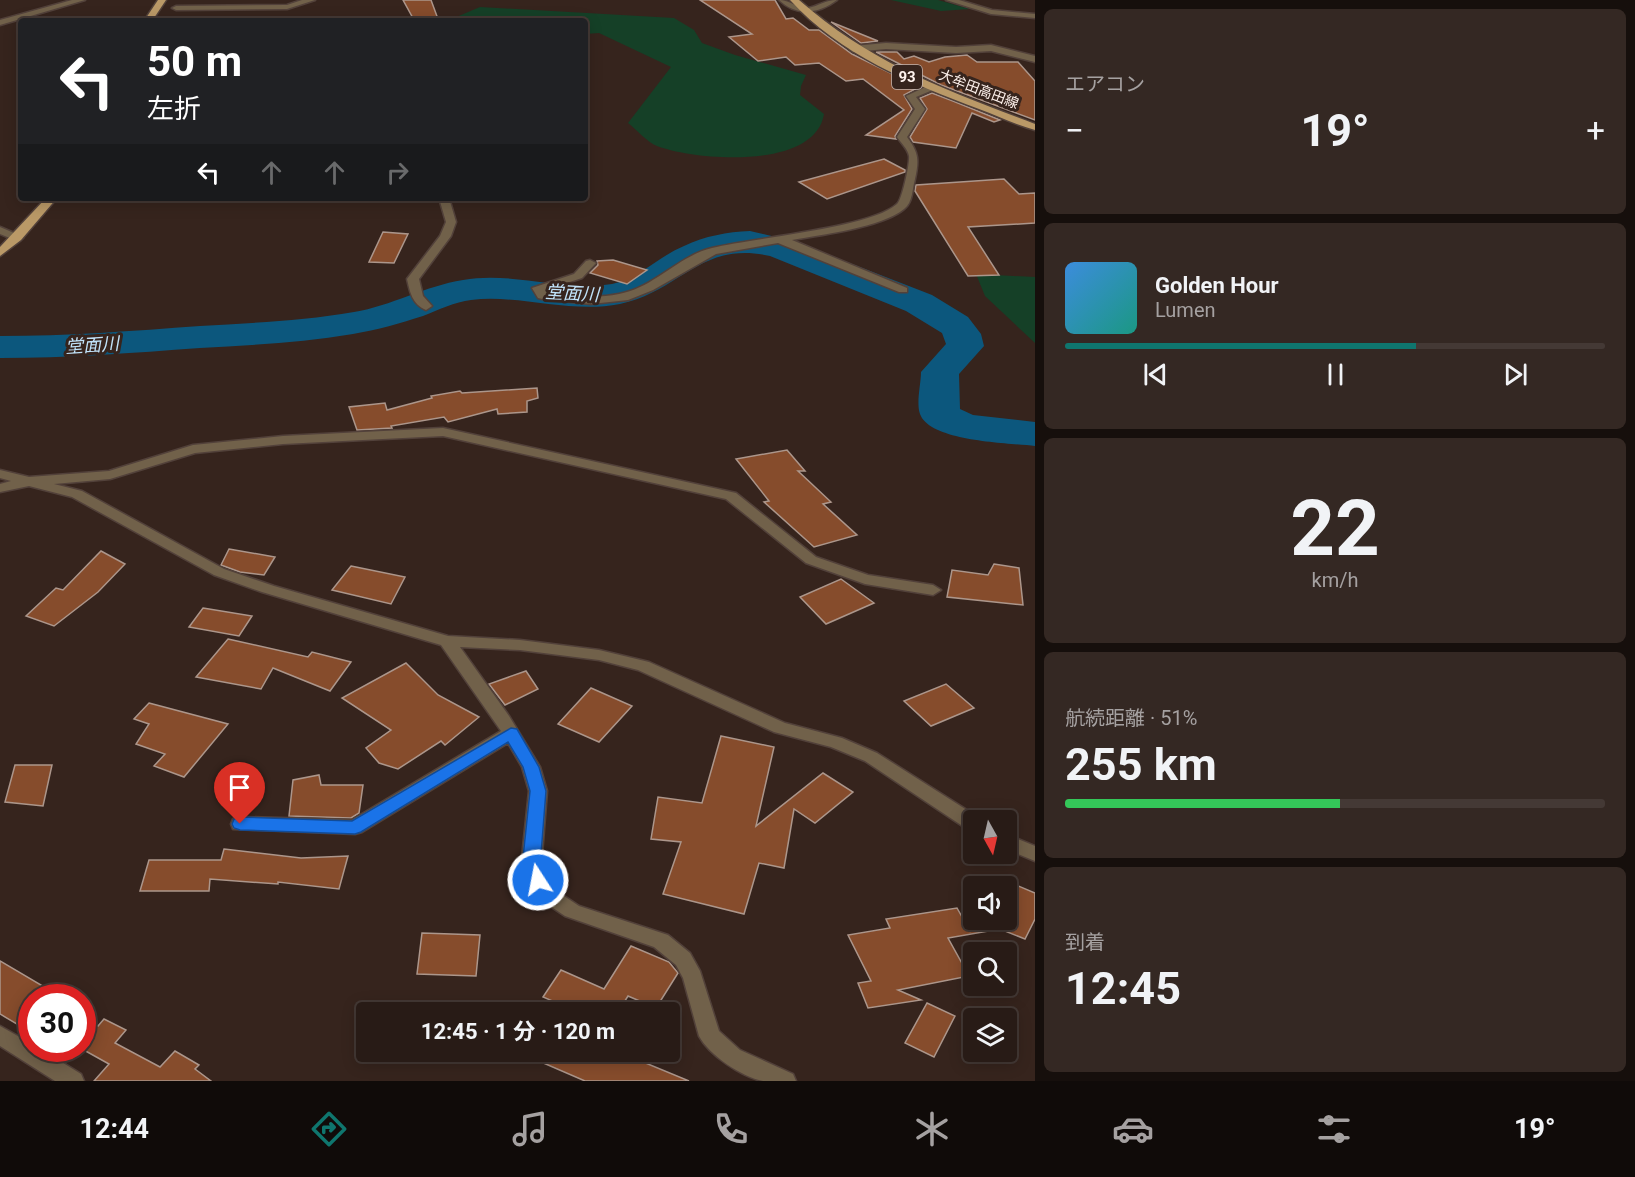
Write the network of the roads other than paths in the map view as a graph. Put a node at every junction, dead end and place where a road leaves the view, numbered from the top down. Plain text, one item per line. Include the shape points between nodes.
1 (81, 0) edge
2 (162, 0) edge
3 (311, 0) edge
4 (783, 0) edge
5 (794, 0) edge
6 (834, 0) edge
7 (950, 0) edge
8 (176, 8) dead end
9 (806, 11) junction
10 (1035, 16) edge
11 (150, 18) edge
12 (0, 23) edge
13 (853, 49) junction
14 (1035, 59) edge
15 (932, 87) junction
16 (1035, 126) edge
17 (49, 201) edge
18 (445, 201) edge
19 (0, 230) edge
20 (17, 238) junction
21 (777, 238) junction
22 (0, 254) edge
23 (590, 262) dead end
24 (903, 290) dead end
25 (426, 306) dead end
26 (0, 474) edge
27 (24, 482) junction
28 (0, 488) edge
29 (933, 590) dead end
30 (447, 640) junction
31 (511, 733) junction
32 (963, 817) edge
33 (240, 824) dead end
34 (1017, 845) edge
35 (1035, 854) edge
36 (0, 1035) edge
37 (73, 1081) edge
38 (785, 1081) edge

1 - 12 street
2 - 11 main road
3 - 8 street via 287,11
4 - 9 street via 798,11
5 - 9 main road, 大牟田高田線 / 93
6 - 9 street
7 - 10 street via 991,12
9 - 13 main road, 大牟田高田線 / 93
13 - 14 street via 991,48
13 - 15 main road, 大牟田高田線 / 93
15 - 16 main road, 大牟田高田線 / 93
15 - 21 street via 911,96 920,109 902,137 915,154 915,166 908,199 898,209 857,224
17 - 20 main road
18 - 25 street via 451,222 412,279 417,297
19 - 20 street
20 - 22 main road
21 - 23 street via 713,251 623,297 594,300 542,295 538,288 578,276
21 - 24 street
26 - 27 street
27 - 28 street
27 - 29 street via 110,474 193,449 443,432 731,496 811,560 865,579
27 - 30 street via 77,494 219,572
30 - 31 street
30 - 32 street via 599,655 643,666 780,728 836,742 871,757
31 - 33 street via 355,827
31 - 38 street via 531,767 538,791 531,867 545,893 572,910 661,941 683,959 693,977 710,1036 732,1057
34 - 35 street
36 - 37 street

